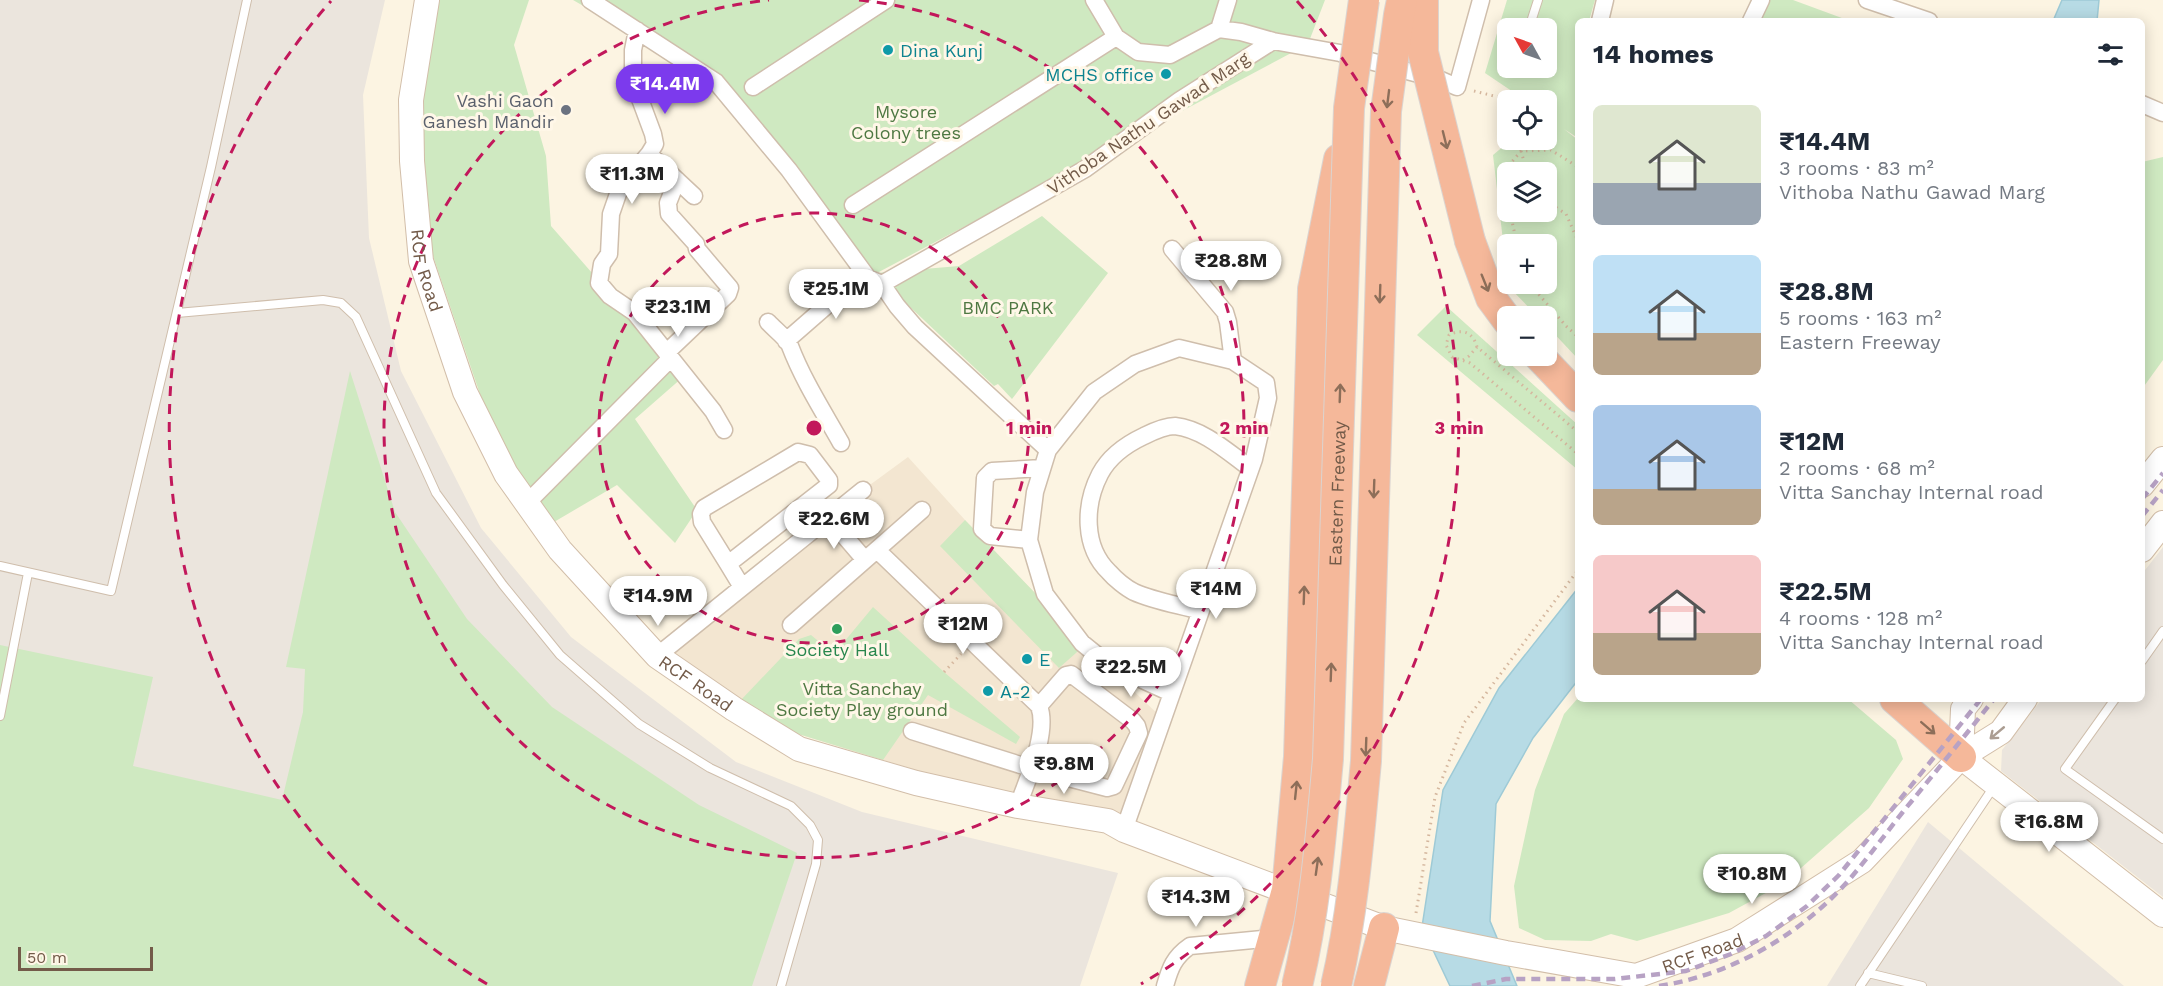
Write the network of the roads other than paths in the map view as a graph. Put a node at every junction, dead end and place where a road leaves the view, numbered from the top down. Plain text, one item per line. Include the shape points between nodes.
1 (247, 0) edge
2 (427, 0) edge
3 (592, 0) edge
4 (886, 0) edge
5 (1094, 0) edge
6 (1228, 0) edge
7 (1364, 0) edge
8 (1402, 0) edge
9 (1423, 0) edge
10 (1481, 0) edge
11 (1538, 0) edge
12 (1605, 0) edge
13 (1761, 0) edge
14 (1867, 0) edge
15 (1532, 18) edge
16 (1601, 18) edge
17 (1752, 18) edge
18 (1920, 18) edge
19 (1219, 28) junction
20 (637, 30) junction
21 (1116, 37) junction
22 (1272, 41) junction
23 (753, 87) dead end
24 (2145, 105) edge
25 (1348, 108) junction
26 (2163, 113) edge
27 (649, 154) junction
28 (677, 180) junction
29 (694, 195) dead end
30 (854, 205) dead end
31 (1172, 249) dead end
32 (864, 273) junction
33 (882, 284) junction
34 (1497, 306) edge
35 (177, 313) junction
36 (768, 322) dead end
37 (786, 340) junction
38 (669, 355) junction
39 (1233, 361) junction
40 (1549, 366) edge
41 (1575, 394) edge
42 (724, 430) dead end
43 (841, 443) dead end
44 (1048, 450) junction
45 (2163, 459) edge
46 (1042, 468) junction
47 (1251, 468) junction
48 (2145, 481) edge
49 (863, 490) dead end
50 (527, 503) junction
51 (922, 510) dead end
52 (828, 518) junction
53 (2163, 523) edge
54 (1029, 540) junction
55 (2145, 546) edge
56 (871, 555) junction
57 (728, 564) junction
58 (0, 566) edge
59 (28, 573) junction
60 (742, 587) junction
61 (1200, 611) junction
62 (791, 625) dead end
63 (2163, 631) edge
64 (657, 656) junction
65 (2145, 657) edge
66 (1171, 693) junction
67 (1898, 702) edge
68 (1969, 702) edge
69 (2023, 702) edge
70 (2113, 702) edge
71 (1039, 706) junction
72 (0, 716) edge
73 (912, 731) dead end
74 (1961, 757) junction
75 (1030, 768) junction
76 (1995, 785) junction
77 (1018, 806) junction
78 (1124, 830) junction
79 (2163, 839) edge
80 (1287, 890) junction
81 (2163, 915) edge
82 (1384, 928) junction
83 (1273, 938) junction
84 (1868, 973) junction
85 (781, 986) edge
86 (1165, 986) edge
87 (1260, 986) edge
88 (1297, 986) edge
89 (1336, 986) edge
90 (1369, 986) edge
91 (1860, 986) edge
92 (1922, 986) edge

1 - 35 lane
2 - 50 street, RCF Road via 411,100 421,261 465,392 506,474
3 - 20 street
4 - 23 street
5 - 21 street
6 - 19 street
7 - 25 highway, Eastern Freeway, bridge
8 -> 89 highway, Eastern Freeway, bridge via 1386,111 1366,761 1359,841
9 -> 34 highway, bridge via 1423,52 1470,241
10 - 22 street via 1456,87 1340,53
11 - 15 lane
12 - 16 street
13 - 17 street
14 - 18 street
19 - 21 street via 1170,55 1138,52
19 - 22 street
20 - 27 street via 633,80 653,134 655,144
20 - 32 street via 716,82 789,170
21 - 30 street
22 - 33 street, Vithoba Nathu Gawad Marg via 1180,100 1085,169
24 - 26 street
80 -> 25 highway, bridge via 1299,757 1313,289
88 -> 25 highway, Eastern Freeway, bridge via 1321,837 1328,759
27 - 28 street
27 - 38 street via 620,188 611,214 609,254 602,264 599,283 635,313
28 - 29 street
28 - 38 street via 668,203 669,214 730,288
31 - 39 street via 1225,312
32 - 33 street via 868,279
32 - 37 street
33 - 44 street via 915,327
35 - 59 lane via 111,591
35 - 85 lane via 323,300 341,303 356,317 436,493 560,655 639,724 710,768 791,806 810,825 818,840 816,864
36 - 37 street
37 - 43 street
38 - 42 street
38 - 50 street
39 - 44 street via 1179,348 1135,364 1094,392
39 - 47 street via 1266,383 1268,389
40 - 41 highway
44 - 46 street
45 - 48 street
46 - 54 street
46 - 54 street via 992,471 985,478 982,529 990,536
47 - 61 street
47 - 61 street via 1195,430 1173,426 1136,440 1115,455 1100,473 1092,495 1087,519 1092,547 1107,571 1133,592
49 - 52 street
50 - 64 street, RCF Road via 560,550
51 - 56 street
52 - 56 street
52 - 60 street
53 - 55 street
54 - 66 street via 1045,594 1082,643 1108,664
56 - 62 street
56 - 71 street via 973,641
57 - 57 street via 702,522 704,508 798,452 810,455 829,480 829,486
57 - 60 street
58 - 59 lane
59 - 72 lane
60 - 64 street
61 - 66 street
63 - 65 lane
64 - 77 street, RCF Road via 799,749 906,781
66 - 78 street
67 -> 74 highway
68 - 74 street via 1963,709
69 -> 74 street, RCF Road via 2001,732
70 - 79 lane via 2065,769
71 - 75 street via 1042,726
71 - 75 street via 1071,674 1137,726 1139,733 1114,786 1107,788
73 - 75 street
74 - 76 street
74 - 82 street, RCF Road via 1862,861 1737,940 1636,976
75 - 77 street
76 - 81 street
76 - 84 lane
77 - 78 street, RCF Road via 1108,821
78 - 80 street, RCF Road
80 - 82 street, RCF Road
80 - 83 highway
82 - 90 highway
83 - 86 street via 1190,946 1171,965
83 - 87 highway
84 - 91 lane
84 - 92 lane

